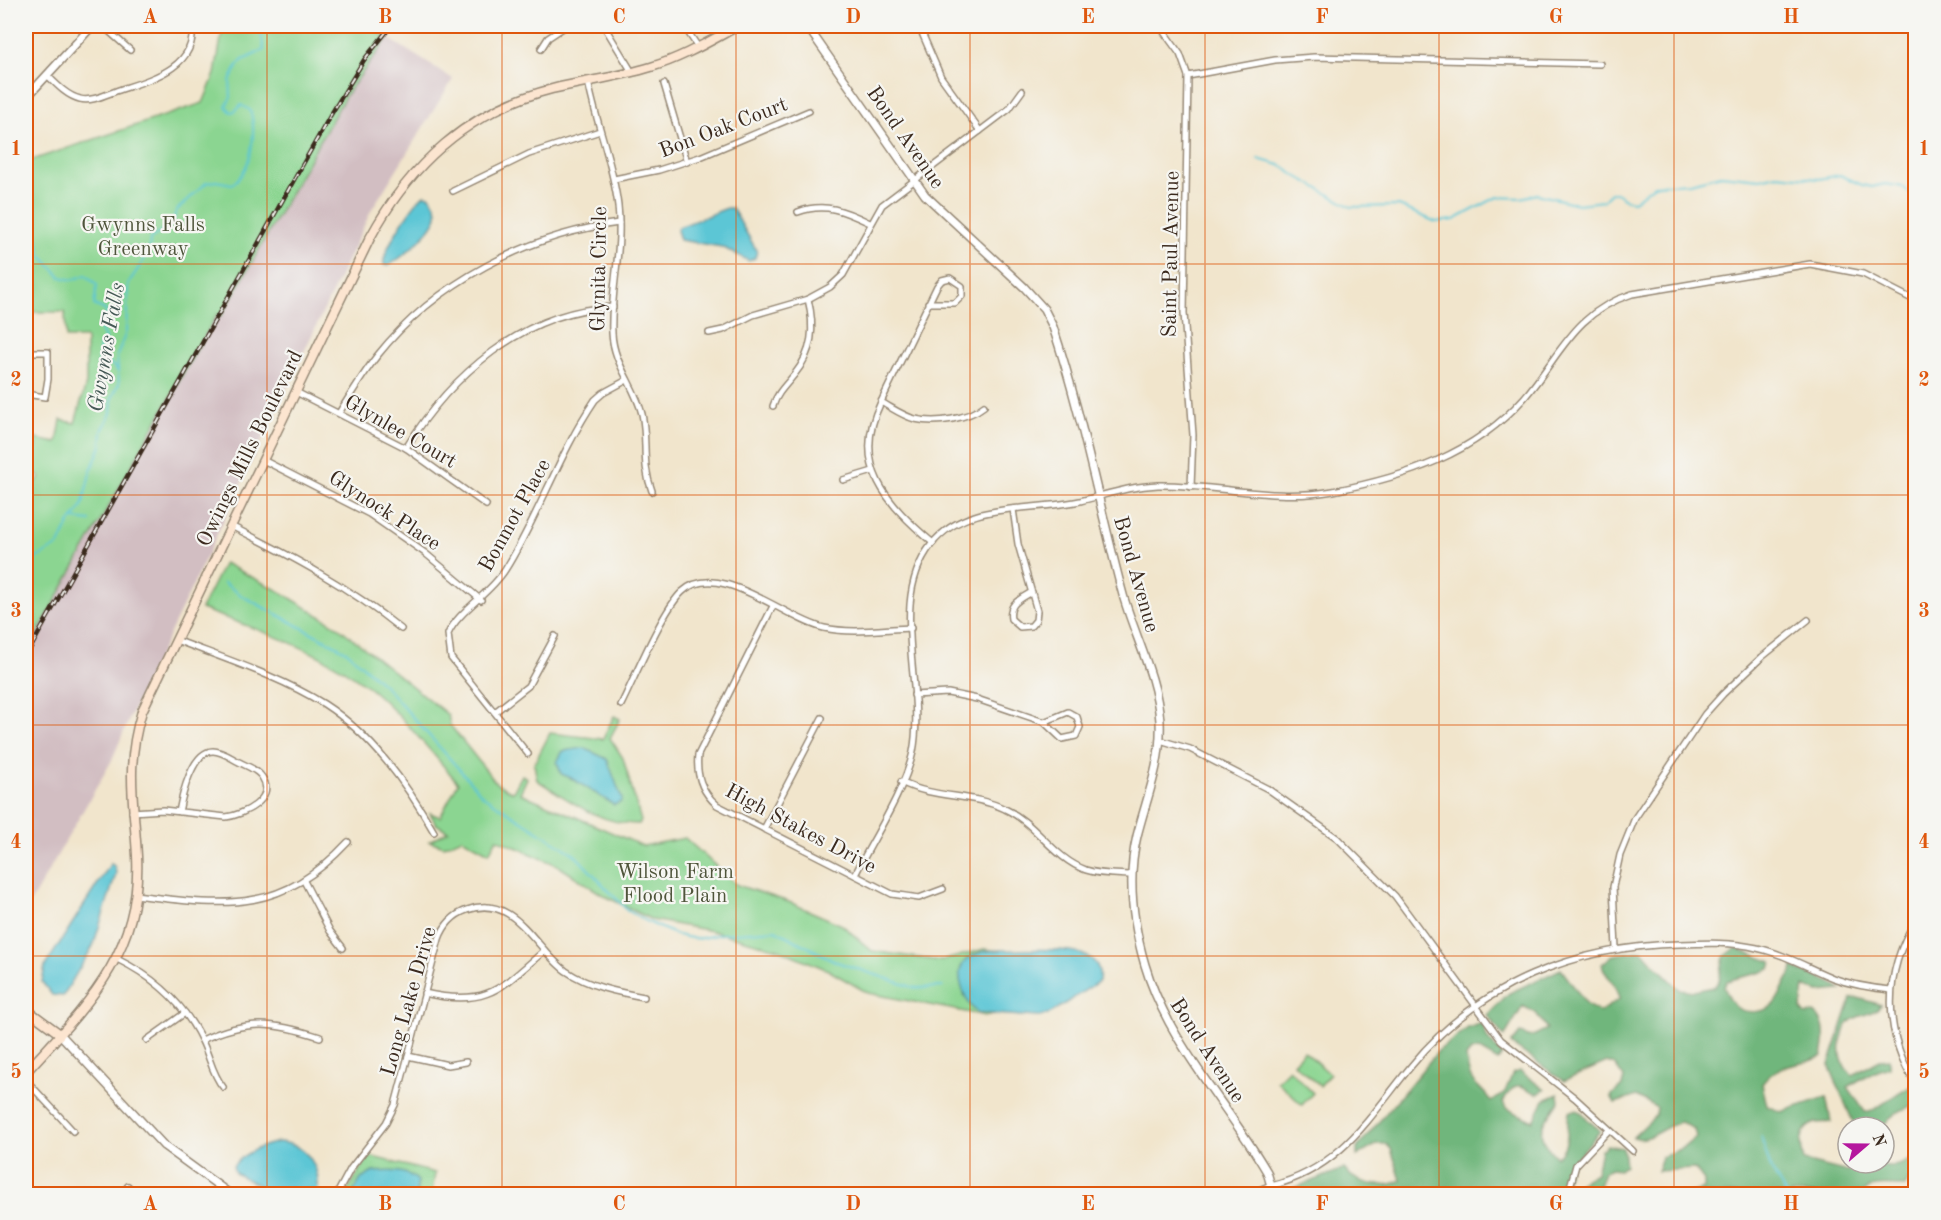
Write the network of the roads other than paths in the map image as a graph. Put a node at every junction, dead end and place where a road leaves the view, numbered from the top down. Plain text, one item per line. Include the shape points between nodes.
1 (92, 26) edge
2 (103, 26) edge
3 (192, 26) edge
4 (566, 26) edge
5 (604, 26) edge
6 (684, 26) edge
7 (738, 26) edge
8 (807, 26) edge
9 (819, 26) edge
10 (919, 26) edge
11 (1161, 28) dead end
12 (814, 37) junction
13 (698, 47) junction
14 (541, 49) dead end
15 (130, 50) dead end
16 (1600, 64) dead end
17 (632, 72) junction
18 (47, 75) junction
19 (1188, 76) junction
20 (588, 81) junction
21 (664, 84) dead end
22 (1022, 91) dead end
23 (26, 98) edge
24 (809, 111) dead end
25 (600, 131) junction
26 (980, 131) junction
27 (687, 162) junction
28 (614, 179) junction
29 (914, 181) junction
30 (453, 191) dead end
31 (798, 212) dead end
32 (619, 223) junction
33 (870, 223) junction
34 (808, 299) junction
35 (1916, 301) edge
36 (928, 303) junction
37 (613, 307) junction
38 (709, 333) dead end
39 (26, 352) edge
40 (627, 380) junction
41 (296, 392) junction
42 (26, 394) edge
43 (880, 402) junction
44 (772, 406) dead end
45 (984, 406) dead end
46 (339, 413) junction
47 (406, 448) junction
48 (263, 460) junction
49 (873, 471) junction
50 (843, 480) dead end
51 (1191, 487) junction
52 (652, 491) dead end
53 (1098, 496) junction
54 (486, 505) dead end
55 (1013, 508) junction
56 (231, 526) junction
57 (933, 543) junction
58 (1032, 592) junction
59 (481, 600) junction
60 (773, 606) junction
61 (1808, 620) dead end
62 (400, 628) dead end
63 (911, 628) junction
64 (555, 636) dead end
65 (176, 640) junction
66 (914, 695) junction
67 (621, 705) dead end
68 (495, 712) junction
69 (822, 718) dead end
70 (1044, 722) junction
71 (1160, 740) junction
72 (528, 754) dead end
73 (902, 782) junction
74 (132, 812) junction
75 (179, 812) junction
76 (764, 829) junction
77 (435, 832) dead end
78 (348, 842) dead end
79 (855, 875) junction
80 (1132, 875) junction
81 (304, 881) junction
82 (943, 889) dead end
83 (136, 895) junction
84 (1916, 920) edge
85 (343, 948) dead end
86 (1616, 948) junction
87 (544, 951) junction
88 (117, 959) junction
89 (1891, 990) junction
90 (424, 993) junction
91 (644, 997) dead end
92 (1475, 1006) junction
93 (26, 1009) edge
94 (185, 1013) junction
95 (60, 1034) junction
96 (320, 1036) dead end
97 (147, 1040) dead end
98 (202, 1040) junction
99 (408, 1056) junction
100 (466, 1062) dead end
101 (26, 1072) edge
102 (26, 1080) edge
103 (1916, 1085) edge
104 (223, 1088) dead end
105 (1609, 1130) junction
106 (73, 1131) dead end
107 (1633, 1151) dead end
108 (128, 1186) dead end
109 (1271, 1186) junction
110 (123, 1194) edge
111 (230, 1194) edge
112 (338, 1194) edge
113 (1252, 1194) edge
114 (1568, 1194) edge

1 - 18 street
2 - 15 street
3 - 18 street via 190,45 176,66 164,74 93,99 80,99
4 - 14 street via 548,38
5 - 17 street
6 - 13 street
7 - 13 main road, Owings Mills Boulevard
8 - 12 street, Bond Avenue
9 - 12 street
10 - 26 street via 941,77
11 - 19 street, Saint Paul Avenue via 1180,54
12 - 29 street, Bond Avenue
13 - 17 main road, Owings Mills Boulevard
16 - 19 street via 1314,57
17 - 20 main road, Owings Mills Boulevard
18 - 23 street
19 - 51 street, Saint Paul Avenue via 1184,314 1193,435
20 - 25 street, Glynita Circle
20 - 41 main road, Owings Mills Boulevard via 537,93 484,116 440,147 414,172 375,229
21 - 27 street
22 - 26 street via 1009,109
24 - 27 street, Bon Oak Court
25 - 28 street, Glynita Circle
25 - 30 street via 537,150
26 - 29 street
27 - 28 street, Bon Oak Court
28 - 32 street, Glynita Circle
29 - 33 street via 882,205
29 - 53 street, Bond Avenue via 939,211 1024,287 1049,318 1065,364
31 - 33 street via 824,206
32 - 37 street, Glynita Circle
32 - 46 street via 542,240 449,290 389,341
33 - 34 street via 843,274
34 - 38 street
34 - 44 street via 813,324 811,342
35 - 51 street via 1863,274 1810,264 1632,294 1606,304 1580,323 1510,411 1477,439 1432,465 1386,480 1307,495 1258,495
36 - 36 street via 942,280 953,278 962,286 962,297 956,303
36 - 43 street
37 - 40 street, Glynita Circle via 614,344
37 - 47 street via 585,309 551,319 485,357 440,398
39 - 42 street via 48,352 45,397
40 - 52 street, Glynita Circle via 642,415 644,460
40 - 59 street, Bonmot Place via 603,393 589,410 513,557
41 - 46 street, Glynlee Court
41 - 48 main road, Owings Mills Boulevard
43 - 45 street via 908,416 932,420 970,414
43 - 49 street via 870,441
46 - 47 street, Glynlee Court
47 - 54 street, Glynlee Court
48 - 56 main road, Owings Mills Boulevard
48 - 59 street, Glynock Place via 369,514 425,553
49 - 50 street
49 - 57 street via 897,512
51 - 53 street via 1144,486
53 - 55 street
53 - 71 street, Bond Avenue via 1132,626 1153,680
55 - 57 street via 969,517
55 - 58 street via 1018,544
56 - 62 street via 321,572
56 - 65 main road, Owings Mills Boulevard
57 - 63 street via 914,579
58 - 58 street via 1038,616 1031,626 1020,627 1011,620 1011,609
59 - 68 street, Bonmot Place via 451,627 448,652
60 - 63 street via 828,629
60 - 67 street via 727,583 702,582 687,588 670,608
60 - 76 street, High Stakes Drive via 697,763 698,778 710,799
61 - 86 street via 1717,701 1635,818 1620,855 1613,887
63 - 66 street
64 - 68 street via 528,686
65 - 74 main road, Owings Mills Boulevard via 137,727 130,777
65 - 77 street via 283,683 333,711 389,764
66 - 70 street via 961,695
66 - 73 street via 914,739
68 - 72 street, Bonmot Place
69 - 76 street
70 - 70 street via 1062,739 1079,730 1077,717 1068,712
71 - 80 street, Bond Avenue via 1157,772 1135,846
71 - 92 street via 1190,749 1268,789 1337,838 1395,897
73 - 79 street
73 - 80 street via 924,792 997,805 1022,819 1080,867 1104,874
74 - 75 street
74 - 83 main road, Owings Mills Boulevard
75 - 75 street via 225,817 241,813 264,794 263,779 255,770 210,751 195,764
76 - 79 street, High Stakes Drive
78 - 81 street
79 - 82 street, High Stakes Drive via 902,897 920,898
80 - 109 street, Bond Avenue via 1140,946 1159,1006 1256,1153
81 - 83 street via 264,898 237,903
81 - 85 street
83 - 88 main road, Owings Mills Boulevard via 130,926
84 - 89 street via 1898,955
86 - 89 street via 1744,945 1780,954 1851,984
86 - 92 street via 1538,971
87 - 90 street via 507,982 484,995 462,1000
87 - 90 street, Long Lake Drive via 522,924 505,911 470,909 449,921 441,931
87 - 91 street, Long Lake Drive via 565,970 589,983
88 - 94 street via 150,978
88 - 95 main road, Owings Mills Boulevard via 98,990
89 - 103 street via 1894,1035
90 - 99 street, Long Lake Drive
92 - 105 street via 1501,1040
92 - 109 street via 1425,1050 1350,1142 1306,1173
93 - 95 main road
94 - 97 street
94 - 98 street
95 - 101 main road, Owings Mills Boulevard
95 - 111 street via 164,1146
96 - 98 street via 258,1024 227,1029
98 - 104 street
99 - 100 street via 448,1065
99 - 112 street, Long Lake Drive via 390,1116 351,1168
102 - 106 street
105 - 107 street
105 - 114 street via 1576,1165
108 - 110 street
109 - 113 street

